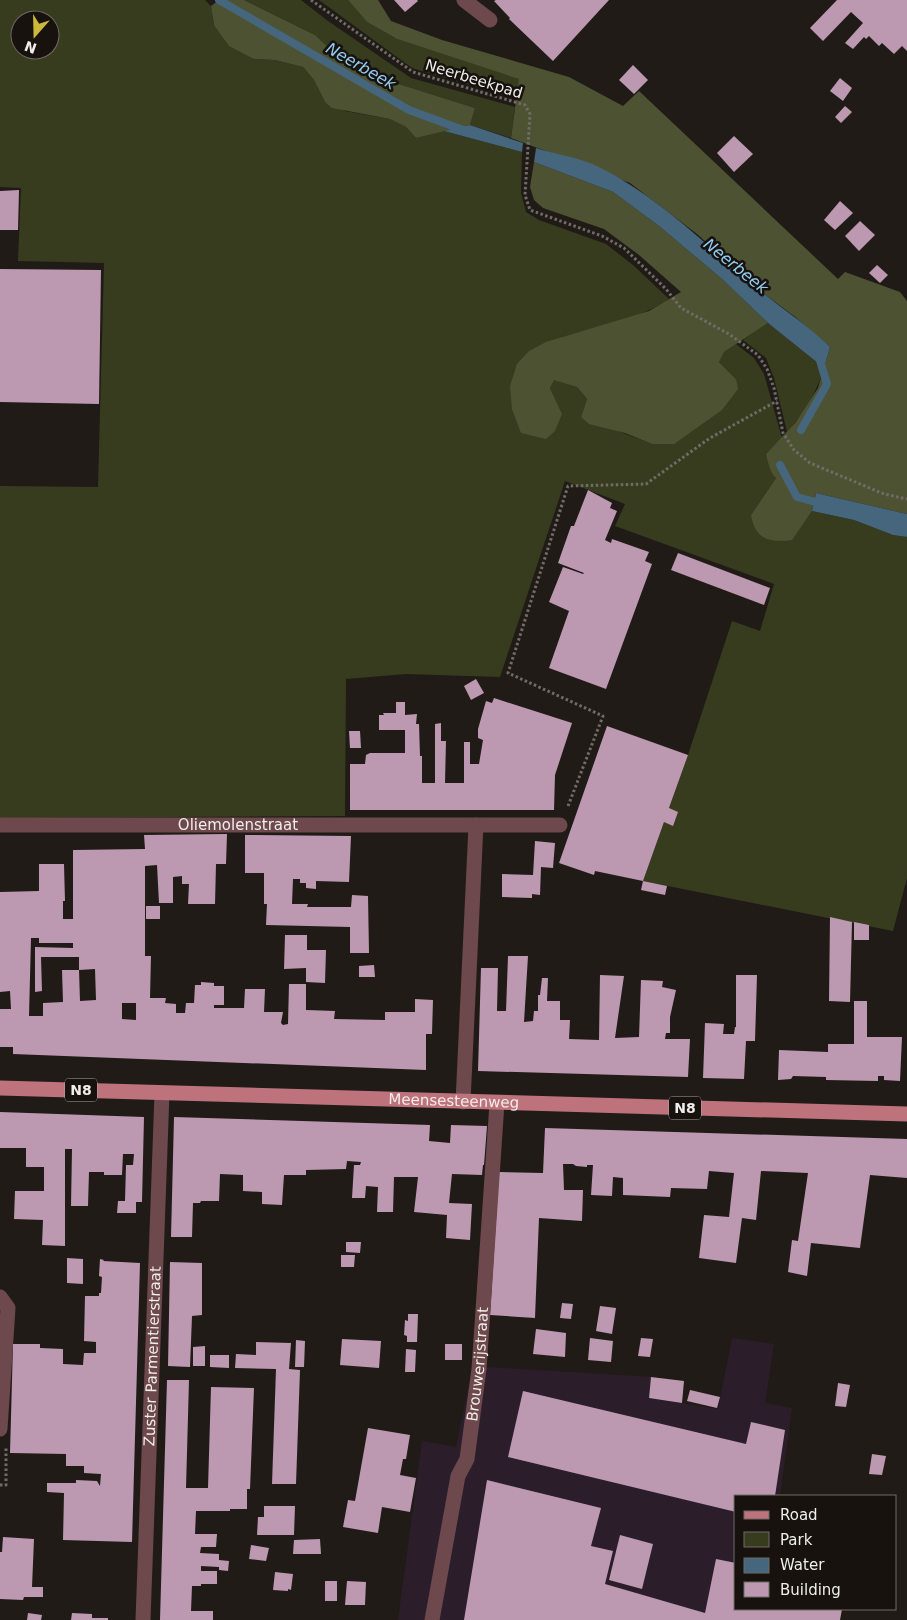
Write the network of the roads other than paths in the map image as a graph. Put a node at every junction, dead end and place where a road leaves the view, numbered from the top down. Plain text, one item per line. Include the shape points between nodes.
1 (464, 0) edge
2 (490, 20) dead end
3 (0, 825) edge
4 (476, 825) junction
5 (560, 825) road end
6 (0, 1088) edge
7 (162, 1093) junction
8 (463, 1102) junction
9 (497, 1103) junction
10 (907, 1114) edge
11 (0, 1297) edge
12 (0, 1429) edge
13 (144, 1620) edge
14 (432, 1620) edge

1 - 2 street
3 - 4 street, Oliemolenstraat
4 - 5 street, Oliemolenstraat
4 - 8 street
6 - 7 main road, Meensesteenweg / N8
7 - 8 main road, Meensesteenweg / N8
7 - 13 street, Zuster Parmentierstraat
8 - 9 main road, Meensesteenweg / N8
9 - 10 main road, Meensesteenweg / N8
9 - 14 street, Brouwerijstraat via 477,1378 467,1459 458,1476
11 - 12 street via 8,1308

